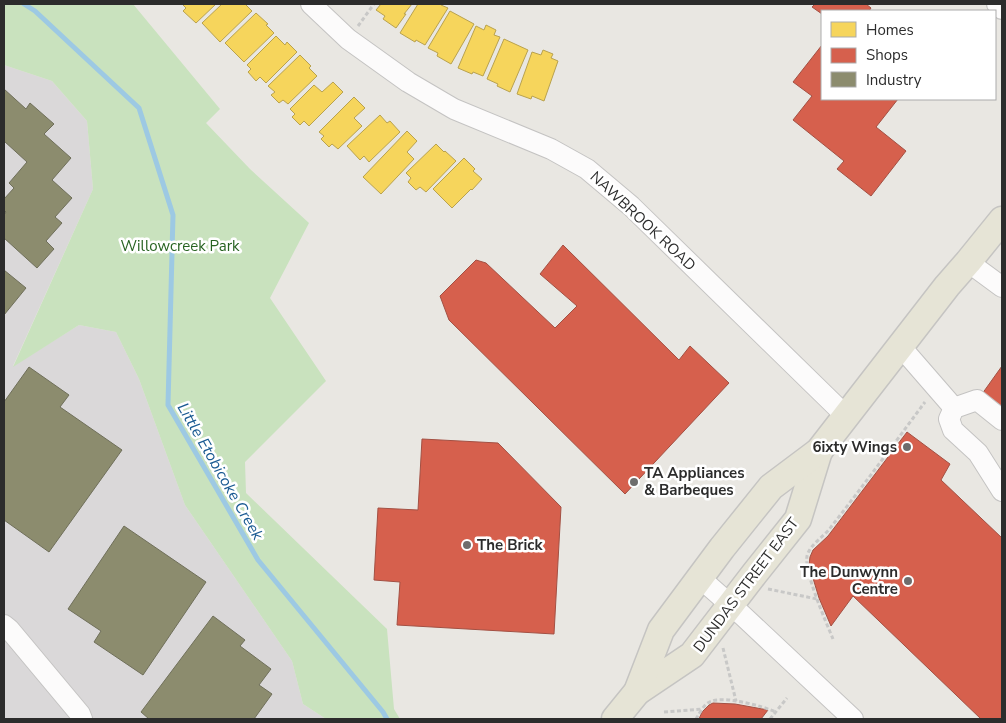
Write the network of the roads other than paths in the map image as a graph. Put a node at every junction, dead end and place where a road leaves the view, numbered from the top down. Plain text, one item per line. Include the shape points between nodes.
1 (311, 4) edge
2 (997, 4) edge
3 (1002, 9) edge
4 (1002, 220) edge
5 (968, 262) junction
6 (1002, 287) edge
7 (901, 347) junction
8 (954, 408) junction
9 (846, 416) junction
10 (1002, 420) edge
11 (819, 452) junction
12 (1002, 491) edge
13 (700, 578) junction
14 (731, 605) junction
15 (4, 624) edge
16 (637, 692) junction
17 (82, 719) edge
18 (615, 719) edge
19 (853, 719) edge

1 - 9 street, NAWBROOK ROAD via 348,38 408,82 454,109 551,149 587,169 631,206
2 - 3 street
4 - 5 main road, DUNDAS STREET EAST
5 - 6 street
5 - 7 main road, DUNDAS STREET EAST
7 - 8 street
7 - 9 main road, DUNDAS STREET EAST
8 - 10 street via 977,400
8 - 12 street via 949,420 953,430 978,453
9 - 11 main road, DUNDAS STREET EAST
11 - 13 main road, DUNDAS STREET EAST via 771,487
11 - 14 main road, DUNDAS STREET EAST via 798,519
13 - 14 street
13 - 16 main road, DUNDAS STREET EAST via 661,630
14 - 16 main road, DUNDAS STREET EAST via 692,655
14 - 19 street
15 - 17 street
16 - 18 main road, DUNDAS STREET EAST

